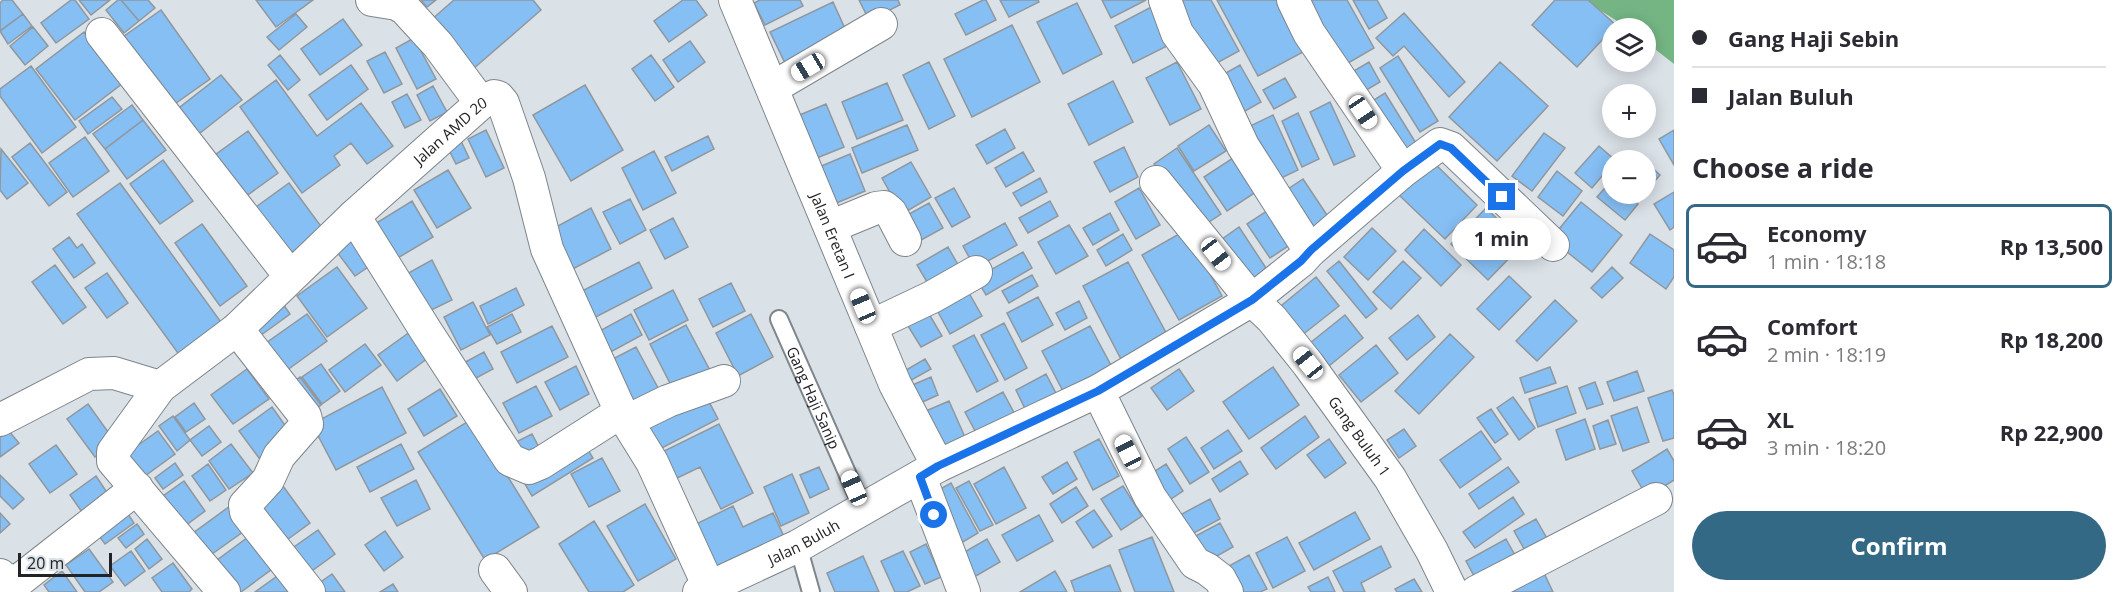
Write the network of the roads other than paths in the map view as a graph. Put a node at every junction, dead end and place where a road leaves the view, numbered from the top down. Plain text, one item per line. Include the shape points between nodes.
1 (372, 0) edge
2 (735, 0) edge
3 (1165, 0) edge
4 (1293, 0) edge
5 (881, 24) dead end
6 (102, 34) dead end
7 (772, 88) junction
8 (481, 104) junction
9 (1403, 171) junction
10 (1156, 182) dead end
11 (354, 216) junction
12 (830, 227) junction
13 (905, 240) dead end
14 (1553, 245) dead end
15 (1311, 250) junction
16 (976, 272) dead end
17 (290, 276) junction
18 (1252, 300) junction
19 (779, 319) dead end
20 (871, 326) junction
21 (237, 329) junction
22 (724, 381) dead end
23 (160, 387) junction
24 (1098, 391) junction
25 (624, 416) junction
26 (0, 420) edge
27 (929, 471) junction
28 (137, 488) junction
29 (1656, 499) dead end
30 (863, 509) junction
31 (798, 546) junction
32 (0, 575) edge
33 (704, 590) edge
34 (224, 592) edge
35 (309, 592) edge
36 (811, 592) edge
37 (964, 592) edge
38 (1227, 592) edge
39 (1452, 592) edge
40 (1476, 592) edge

1 - 8 street via 405,9 438,45
2 - 7 street, Jalan Eretan I
3 - 15 street via 1177,33 1214,84 1243,146
4 - 9 street via 1309,33
5 - 7 street
6 - 17 street
7 - 12 street, Jalan Eretan I
8 - 11 street, Jalan AMD 20
8 - 25 street, Jalan AMD 20 via 494,96 503,104 529,178 547,249
9 - 14 street, Jalan Buluh via 1440,144 1451,148
9 - 15 street, Jalan Buluh
10 - 18 street, Gang Buluh 1
11 - 17 street, Jalan AMD 20
11 - 25 street via 510,460 529,468 542,463
12 - 13 street via 884,207
12 - 20 street, Jalan Eretan I
15 - 18 street, Jalan Buluh
16 - 20 street
17 - 21 street, Jalan AMD 20
18 - 24 street, Jalan Buluh
18 - 39 street, Gang Buluh 1 via 1308,363 1390,478
19 - 30 lane, Gang Haji Sanip
20 - 27 street, Jalan Eretan I
21 - 23 street, Jalan AMD 20
21 - 35 street via 305,416 307,424 279,456 268,480 245,505 246,512
22 - 25 street
23 - 26 street via 114,373 89,374
23 - 28 street, Jalan AMD 20 via 113,452 114,461
24 - 27 street, Jalan Buluh
24 - 38 street via 1149,497 1195,563 1220,579
25 - 33 street, Jalan AMD 20 via 652,462
27 - 30 street, Jalan Buluh
27 - 37 street, Jalan Eretan I
28 - 32 street via 16,582
28 - 34 street
29 - 40 street
30 - 31 street, Jalan Buluh
31 - 33 street, Jalan Buluh
31 - 36 lane

